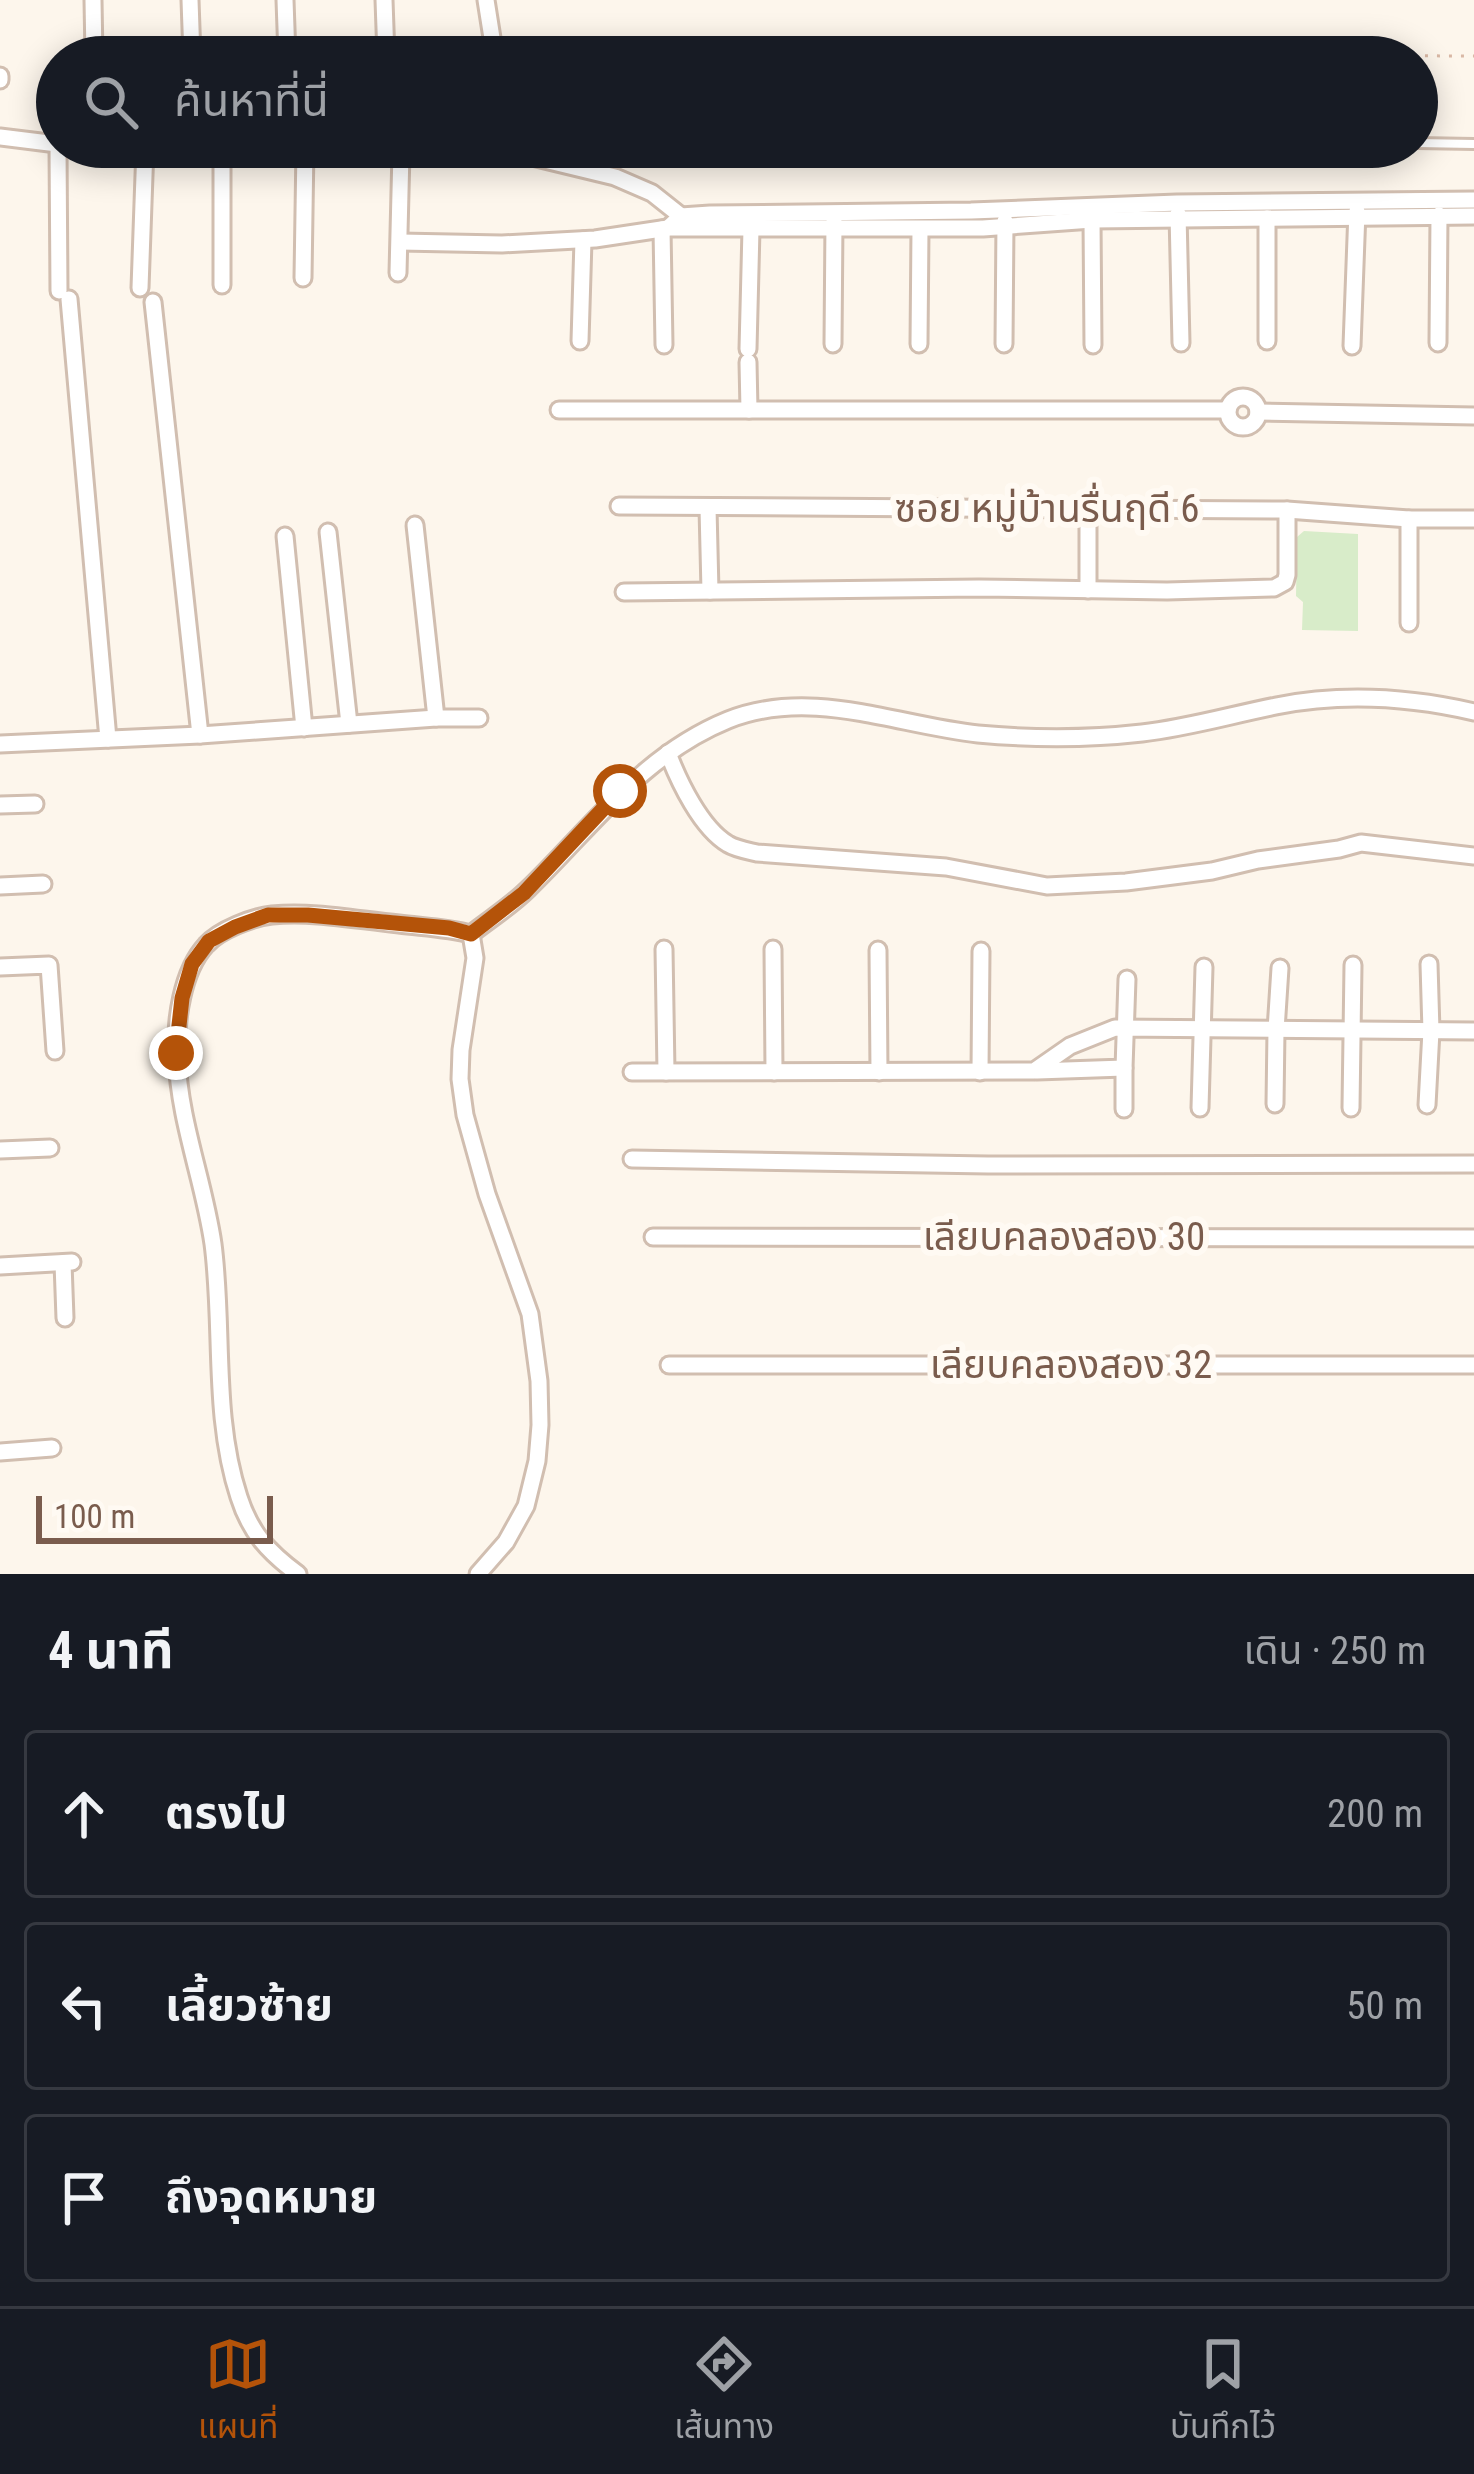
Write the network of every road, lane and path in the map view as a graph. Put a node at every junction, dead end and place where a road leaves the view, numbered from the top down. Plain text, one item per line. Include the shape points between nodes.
1 (93, 0) edge
2 (190, 0) edge
3 (285, 0) edge
4 (384, 0) edge
5 (486, 0) edge
6 (94, 36) edge
7 (191, 36) edge
8 (286, 36) edge
9 (385, 36) edge
10 (491, 36) edge
11 (1438, 56) edge
12 (1474, 56) edge
13 (0, 137) edge
14 (36, 142) edge
15 (1438, 143) edge
16 (1474, 144) edge
17 (58, 168) edge
18 (144, 168) edge
19 (223, 168) edge
20 (307, 168) edge
21 (400, 168) edge
22 (578, 168) edge
23 (1474, 200) edge
24 (1357, 208) junction
25 (1178, 211) junction
26 (1439, 215) junction
27 (1474, 216) edge
28 (1005, 218) junction
29 (1267, 218) junction
30 (834, 220) junction
31 (1092, 220) junction
32 (674, 226) junction
33 (751, 229) junction
34 (920, 229) junction
35 (583, 240) junction
36 (400, 242) junction
37 (398, 273) dead end
38 (303, 278) dead end
39 (222, 285) dead end
40 (140, 289) dead end
41 (153, 302) dead end
42 (580, 340) dead end
43 (1267, 340) dead end
44 (1180, 343) dead end
45 (1438, 343) dead end
46 (832, 344) dead end
47 (919, 344) dead end
48 (1004, 344) dead end
49 (1093, 345) dead end
50 (664, 346) dead end
51 (1352, 346) dead end
52 (559, 410) dead end
53 (748, 410) junction
54 (1474, 416) edge
55 (619, 506) dead end
56 (707, 508) junction
57 (1088, 509) junction
58 (1288, 510) junction
59 (1409, 519) junction
60 (1474, 519) edge
61 (415, 525) dead end
62 (328, 532) dead end
63 (285, 536) dead end
64 (1088, 590) junction
65 (710, 591) junction
66 (624, 592) dead end
67 (1409, 623) dead end
68 (1474, 712) edge
69 (436, 718) junction
70 (479, 718) dead end
71 (349, 724) junction
72 (304, 728) junction
73 (200, 735) junction
74 (109, 740) junction
75 (0, 744) edge
76 (668, 754) junction
77 (35, 804) dead end
78 (0, 806) edge
79 (1474, 856) edge
80 (43, 884) dead end
81 (0, 886) edge
82 (471, 934) junction
83 (773, 949) dead end
84 (664, 950) dead end
85 (878, 950) dead end
86 (981, 951) dead end
87 (1430, 964) dead end
88 (1353, 965) dead end
89 (0, 967) edge
90 (1204, 967) dead end
91 (1280, 968) dead end
92 (1127, 979) dead end
93 (1126, 1028) junction
94 (1203, 1029) junction
95 (1276, 1030) junction
96 (1354, 1030) junction
97 (1474, 1030) edge
98 (1431, 1031) junction
99 (56, 1051) dead end
100 (1124, 1068) junction
101 (1034, 1071) junction
102 (632, 1072) dead end
103 (666, 1072) junction
104 (774, 1072) junction
105 (879, 1072) junction
106 (980, 1072) junction
107 (1275, 1104) dead end
108 (1427, 1105) dead end
109 (1200, 1108) dead end
110 (1351, 1108) dead end
111 (1124, 1109) dead end
112 (50, 1148) dead end
113 (0, 1150) edge
114 (632, 1159) dead end
115 (1474, 1164) edge
116 (653, 1237) dead end
117 (1474, 1238) edge
118 (0, 1266) edge
119 (64, 1318) dead end
120 (669, 1365) dead end
121 (1474, 1366) edge
122 (52, 1448) dead end
123 (0, 1452) edge
124 (298, 1574) edge
125 (478, 1574) edge

1 - 6 street
2 - 7 street
3 - 8 street
4 - 9 street
5 - 10 street
11 - 12 path
13 - 14 street
15 - 16 lane
17 - 74 street
18 - 40 street
19 - 39 street
20 - 38 street
21 - 36 street
22 - 32 street via 652,194
23 - 24 street
24 - 25 street
24 - 26 street
24 - 29 street
24 - 51 street
25 - 28 street
25 - 29 street
25 - 31 street
25 - 44 street
26 - 27 street
26 - 45 street
28 - 30 street
28 - 31 street
28 - 34 street
28 - 48 street
29 - 43 street
30 - 32 street
30 - 33 street
30 - 34 street
30 - 46 street
31 - 49 street
32 - 33 street
32 - 35 street
32 - 50 street
33 - 53 street
34 - 47 street
35 - 36 street
35 - 42 street
36 - 37 street
41 - 73 street
52 - 53 street
53 - 54 street via 1228,410 1247,397 1258,412
55 - 56 street, ซอย หมู่บ้านรื่นฤดี 6
56 - 57 street, ซอย หมู่บ้านรื่นฤดี 6
56 - 65 street
57 - 58 street, ซอย หมู่บ้านรื่นฤดี 6
57 - 64 street
58 - 59 street, ซอย หมู่บ้านรื่นฤดี 6
58 - 64 street via 1288,574 1280,586
59 - 60 street, ซอย หมู่บ้านรื่นฤดี 6
59 - 67 street
61 - 69 street
62 - 71 street
63 - 72 street
64 - 65 street
65 - 66 street
68 - 76 street via 1340,698 1145,733 1028,736 827,707 781,708 732,718
69 - 70 street
69 - 71 street
71 - 72 street
72 - 73 street
73 - 74 street
74 - 75 street
76 - 79 street via 711,828 729,845 757,853 946,867 1047,886 1194,874 1361,843
76 - 82 street
77 - 78 street
80 - 81 street
82 - 124 street via 268,915 209,941 182,998 176,1053 213,1246 227,1458 253,1532
82 - 125 street via 462,1097 530,1315 540,1425 526,1506
83 - 104 street
84 - 103 street
85 - 105 street
86 - 106 street
87 - 98 street
88 - 96 street
89 - 99 street via 49,965
90 - 94 street
91 - 95 street
92 - 93 street
93 - 94 street
93 - 100 street
93 - 101 street via 1070,1046
94 - 95 street
94 - 109 street
95 - 96 street
95 - 107 street
96 - 98 street
96 - 110 street
97 - 98 street
98 - 108 street
100 - 101 street
100 - 111 street
101 - 106 street
102 - 103 street
103 - 104 street
104 - 105 street
105 - 106 street
112 - 113 street
114 - 115 street
116 - 117 street, เลียบคลองสอง 30
118 - 119 street via 67,1262
120 - 121 street, เลียบคลองสอง 32
122 - 123 street

